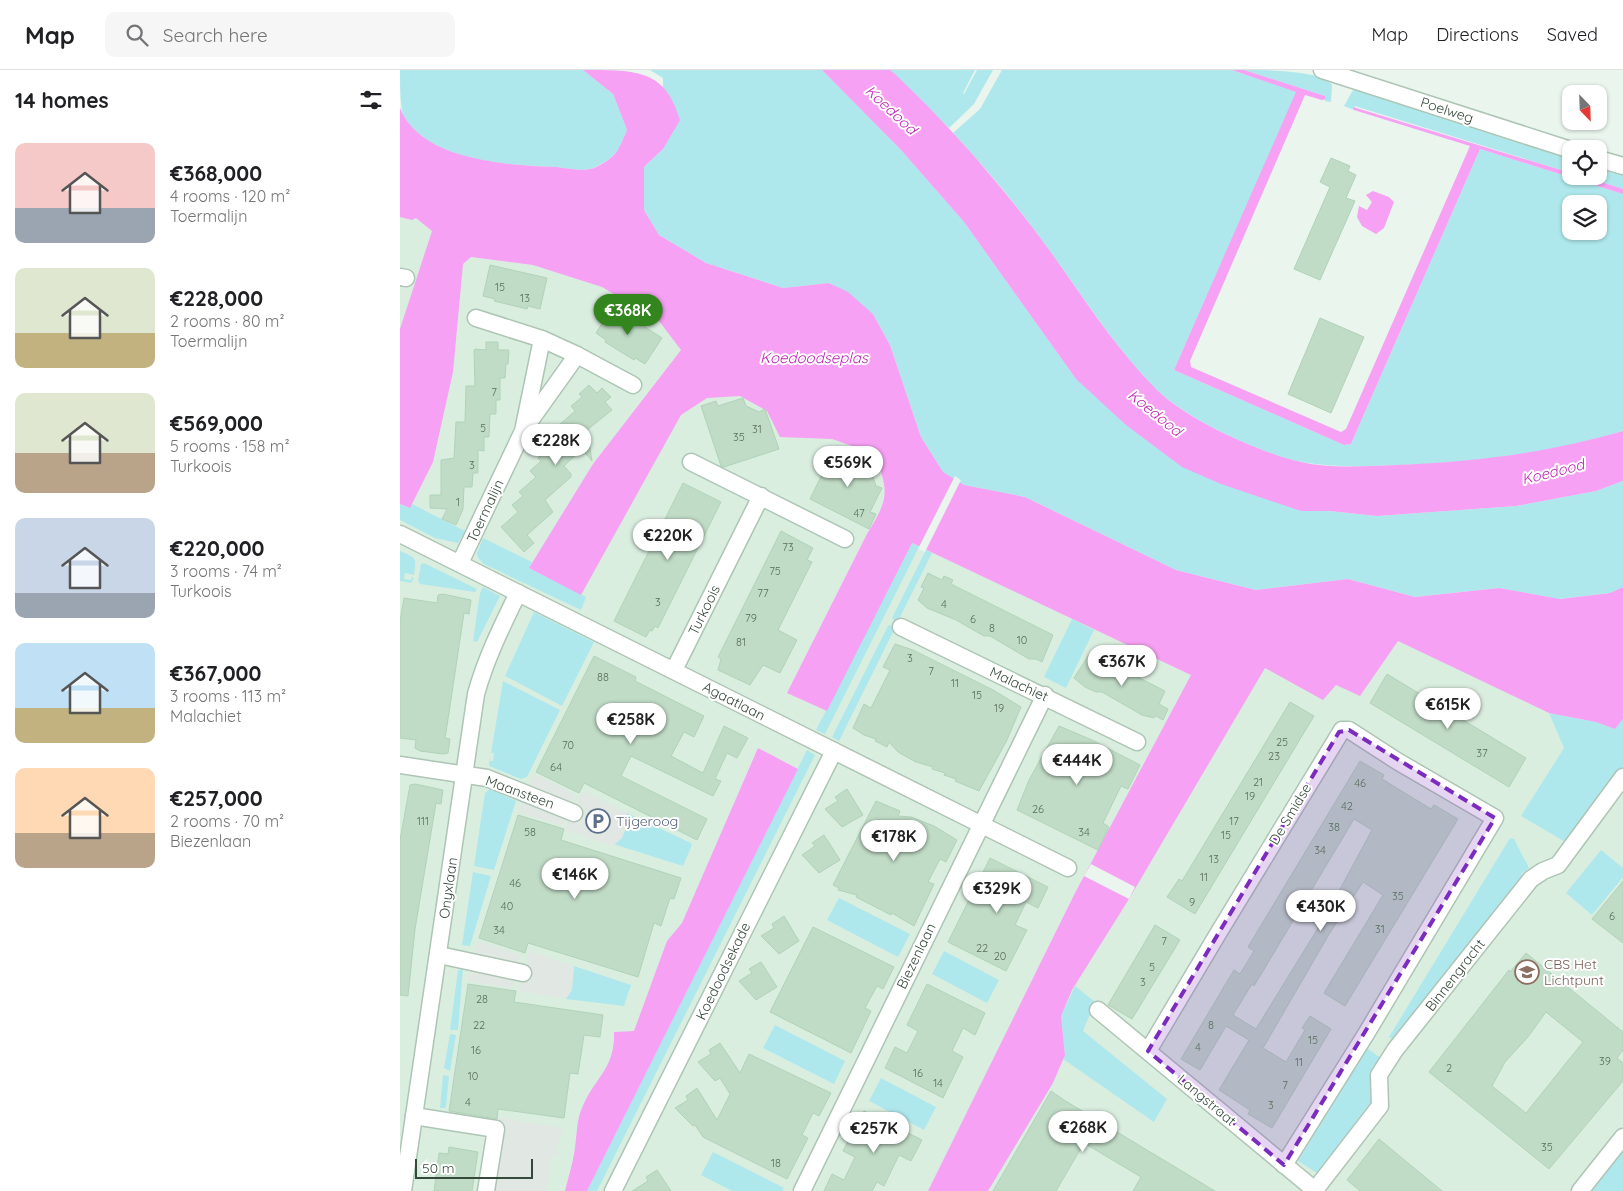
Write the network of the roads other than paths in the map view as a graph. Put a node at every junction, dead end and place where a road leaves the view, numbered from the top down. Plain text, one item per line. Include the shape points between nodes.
1 (1322, 70) edge
2 (1562, 147) edge
3 (1607, 161) edge
4 (1623, 166) edge
5 (476, 318) dead end
6 (542, 339) junction
7 (578, 355) junction
8 (633, 385) dead end
9 (522, 431) junction
10 (691, 462) dead end
11 (761, 496) junction
12 (400, 534) edge
13 (845, 538) dead end
14 (460, 563) junction
15 (518, 592) junction
16 (901, 628) dead end
17 (674, 670) junction
18 (1045, 695) junction
19 (1137, 742) dead end
20 (834, 751) junction
21 (400, 765) edge
22 (464, 774) junction
23 (1621, 786) edge
24 (574, 813) dead end
25 (982, 824) junction
26 (1068, 868) dead end
27 (439, 955) junction
28 (523, 973) dead end
29 (1098, 1010) dead end
30 (1148, 1052) junction
31 (410, 1106) edge
32 (1623, 1138) edge
33 (1284, 1165) junction
34 (1316, 1190) edge
35 (403, 1191) edge
36 (486, 1191) edge
37 (613, 1191) edge
38 (802, 1191) edge
39 (1580, 1191) edge

1 - 2 street, Poelweg
3 - 4 street
5 - 6 street
6 - 7 street
6 - 9 street, Toermalijn
7 - 8 street
7 - 9 street, Toermalijn
9 - 14 street, Toermalijn
10 - 11 street
11 - 13 street
11 - 17 street, Turkoois
12 - 14 street, Agaatlaan
14 - 15 street, Agaatlaan
15 - 17 street, Agaatlaan
15 - 22 street, Onyxlaan via 482,670
16 - 18 street, Malachiet
17 - 20 street, Agaatlaan
18 - 19 street, Malachiet
18 - 25 street, Biezenlaan
20 - 25 street, Agaatlaan
20 - 37 street, Koedoodsekade
21 - 22 street, Maansteen
22 - 24 street, Maansteen via 487,778
22 - 27 street, Onyxlaan
23 - 34 street, Binnengracht via 1558,865 1531,879 1395,1050 1379,1075 1380,1106
25 - 26 street, Agaatlaan
25 - 38 street, Biezenlaan
27 - 28 street
27 - 31 street, Onyxlaan
29 - 30 street, Langstraat
30 - 33 street, Langstraat
30 - 33 street, De Smidse via 1339,732 1349,730 1496,818
31 - 35 street, Onyxlaan
31 - 36 street via 496,1129
32 - 39 street
33 - 34 street, Langstraat

